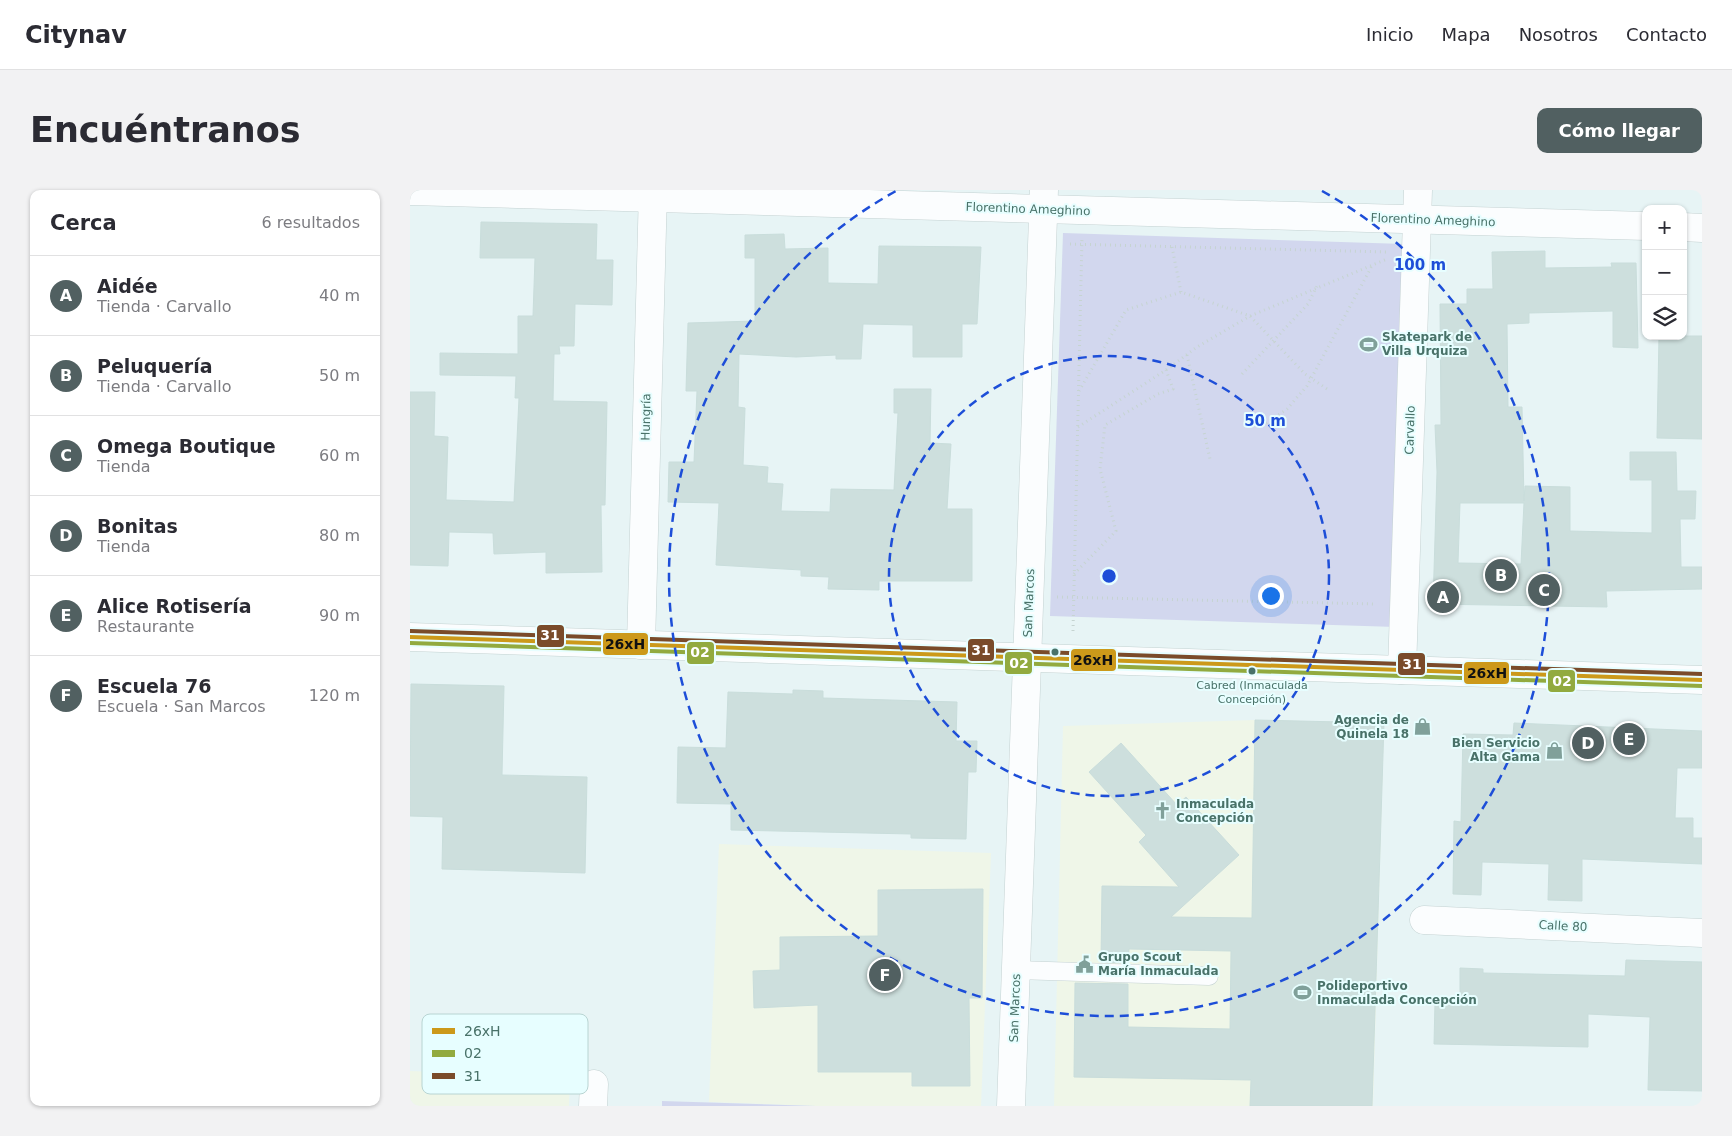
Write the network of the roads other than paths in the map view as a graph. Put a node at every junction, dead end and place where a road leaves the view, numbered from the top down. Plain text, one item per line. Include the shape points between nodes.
1 (1418, 190) edge
2 (410, 191) edge
3 (652, 194) edge
4 (1043, 200) edge
5 (1417, 220) junction
6 (1642, 226) edge
7 (1687, 227) edge
8 (1702, 228) edge
9 (410, 637) edge
10 (640, 645) junction
11 (1027, 658) junction
12 (1402, 670) junction
13 (1702, 680) edge
14 (1424, 920) dead end
15 (1702, 933) edge
16 (1016, 970) junction
17 (1209, 976) dead end
18 (1011, 1106) edge

1 - 5 street, Carvallo
2 - 3 street, Florentino Ameghino
3 - 4 street, Florentino Ameghino
3 - 10 street, Hungría
4 - 5 street, Florentino Ameghino
4 - 11 street, San Marcos
5 - 6 street, Florentino Ameghino
5 - 12 street, Carvallo via 1410,252
7 - 8 street
9 - 10 street
10 - 11 street
11 - 12 street
11 - 16 street, San Marcos
12 - 13 street
14 - 15 street, Calle 80
16 - 17 lane
16 - 18 street, San Marcos

